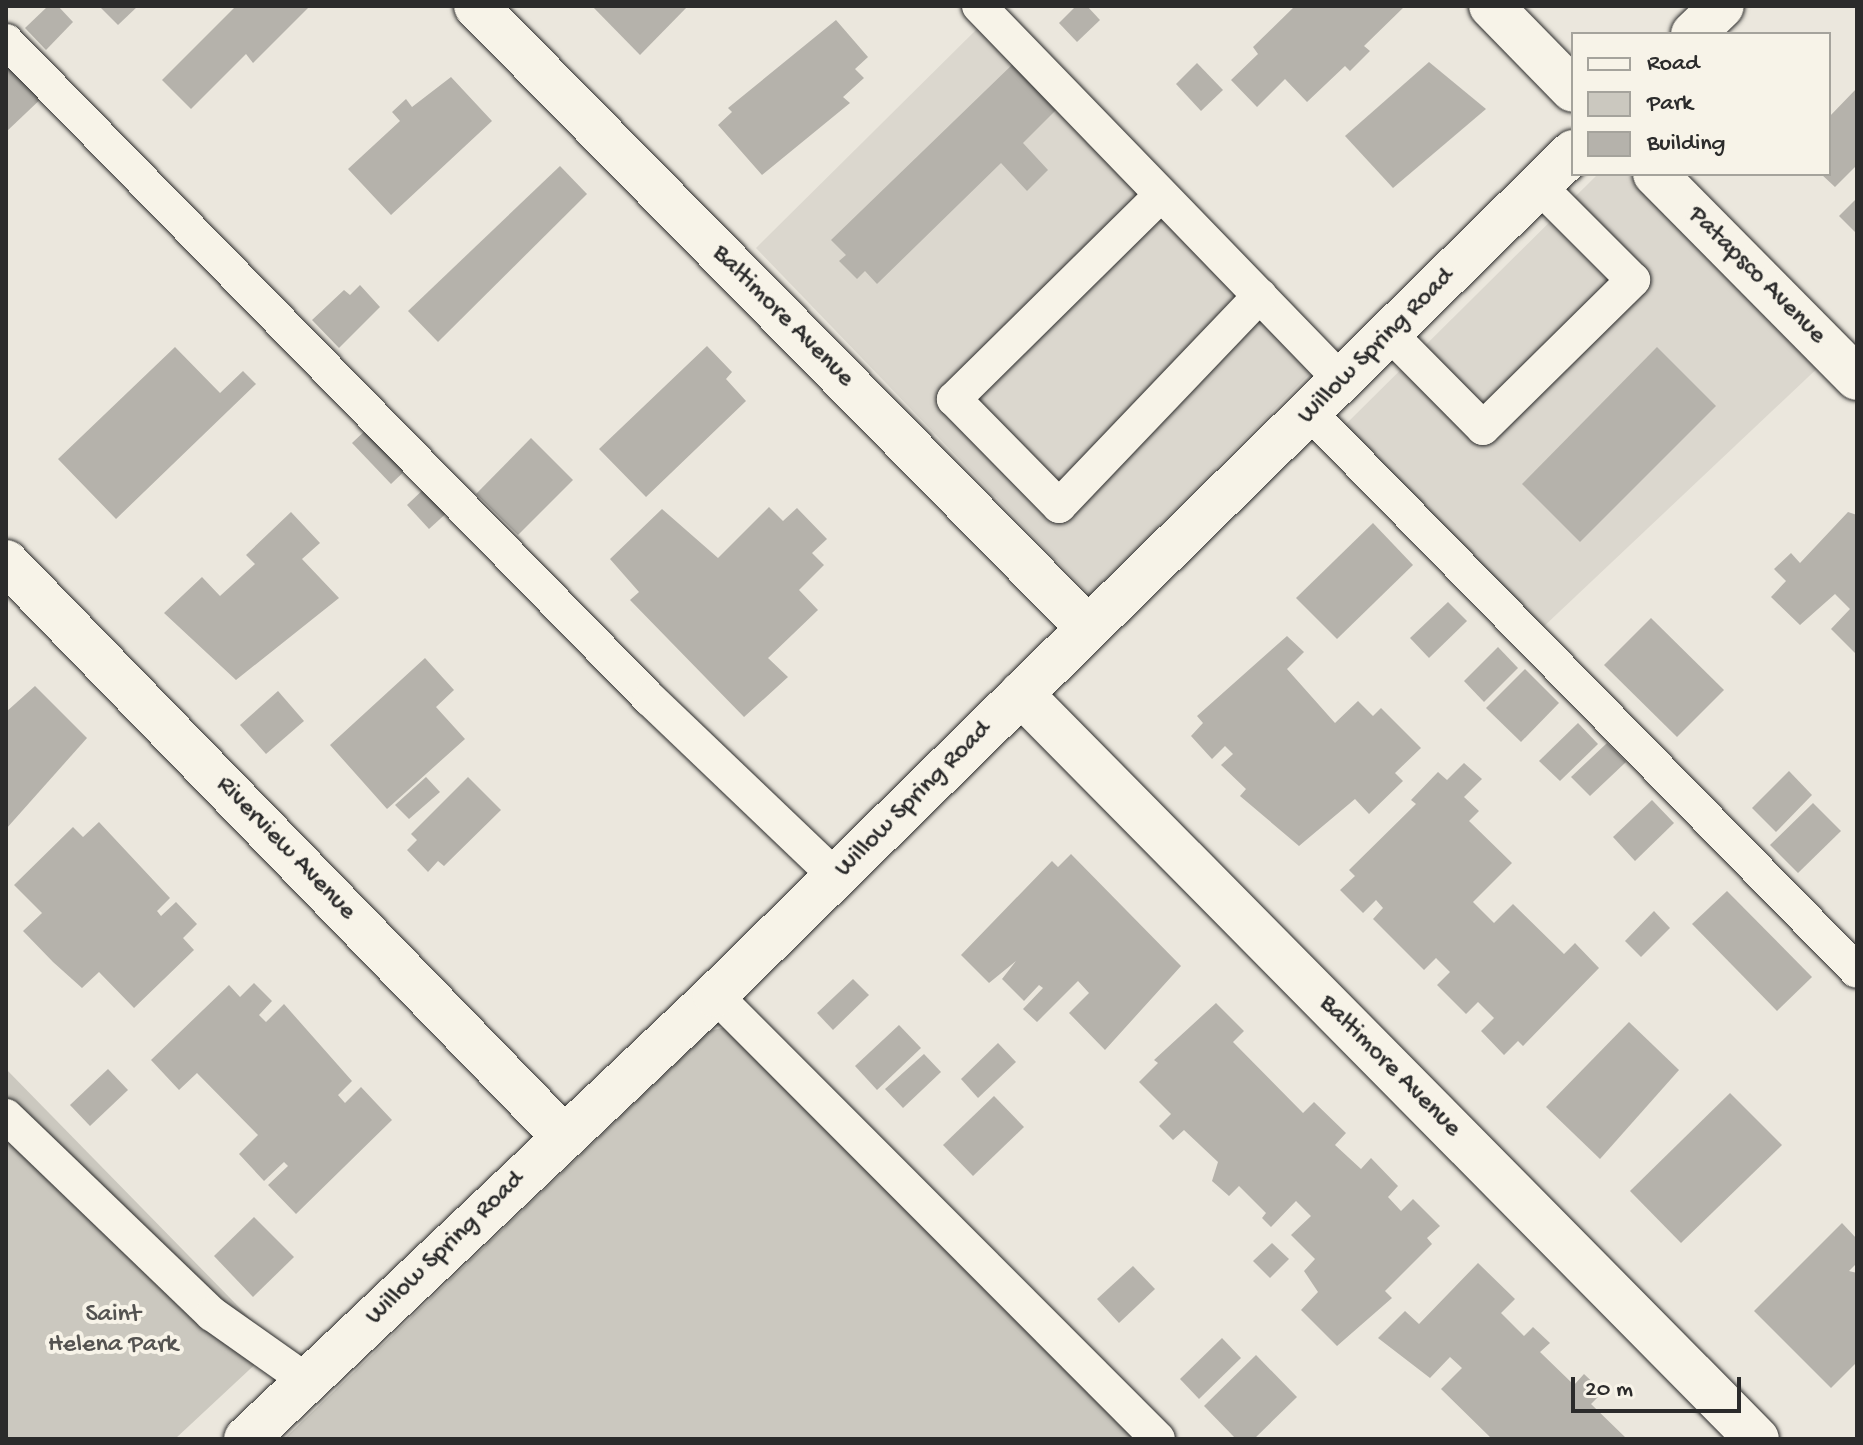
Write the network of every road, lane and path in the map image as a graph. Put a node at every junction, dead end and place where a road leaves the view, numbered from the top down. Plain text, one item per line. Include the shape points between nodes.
1 (476, 6) edge
2 (979, 6) edge
3 (1491, 6) edge
4 (1722, 6) edge
5 (1695, 32) edge
6 (6, 41) edge
7 (1571, 88) edge
8 (1571, 154) edge
9 (1657, 176) edge
10 (1539, 186) junction
11 (1161, 195) junction
12 (1260, 296) junction
13 (1390, 334) junction
14 (1857, 378) edge
15 (1342, 381) junction
16 (1310, 413) junction
17 (6, 562) edge
18 (1088, 628) junction
19 (1021, 694) junction
20 (836, 877) junction
21 (1857, 971) edge
22 (715, 995) junction
23 (6, 1116) edge
24 (564, 1137) junction
25 (307, 1381) junction
26 (246, 1439) edge
27 (1158, 1439) edge
28 (1757, 1439) edge

1 - 18 street, Baltimore Avenue
2 - 11 lane
3 - 7 street
4 - 5 street
6 - 20 lane via 650,699
8 - 10 street, Willow Spring Road
9 - 14 street, Patapsco Avenue
10 - 13 street, Willow Spring Road
10 - 13 lane via 1633,280 1483,428
11 - 12 lane
11 - 12 lane via 954,399 1059,506
12 - 15 lane
13 - 15 street, Willow Spring Road
15 - 16 street, Willow Spring Road
16 - 18 street, Willow Spring Road
16 - 21 lane
17 - 24 street, Riverview Avenue
18 - 19 street, Willow Spring Road
19 - 20 street, Willow Spring Road
19 - 28 street, Baltimore Avenue
20 - 22 street, Willow Spring Road
22 - 24 street, Willow Spring Road
22 - 27 lane
23 - 25 lane via 212,1314
24 - 25 street, Willow Spring Road
25 - 26 street, Willow Spring Road

